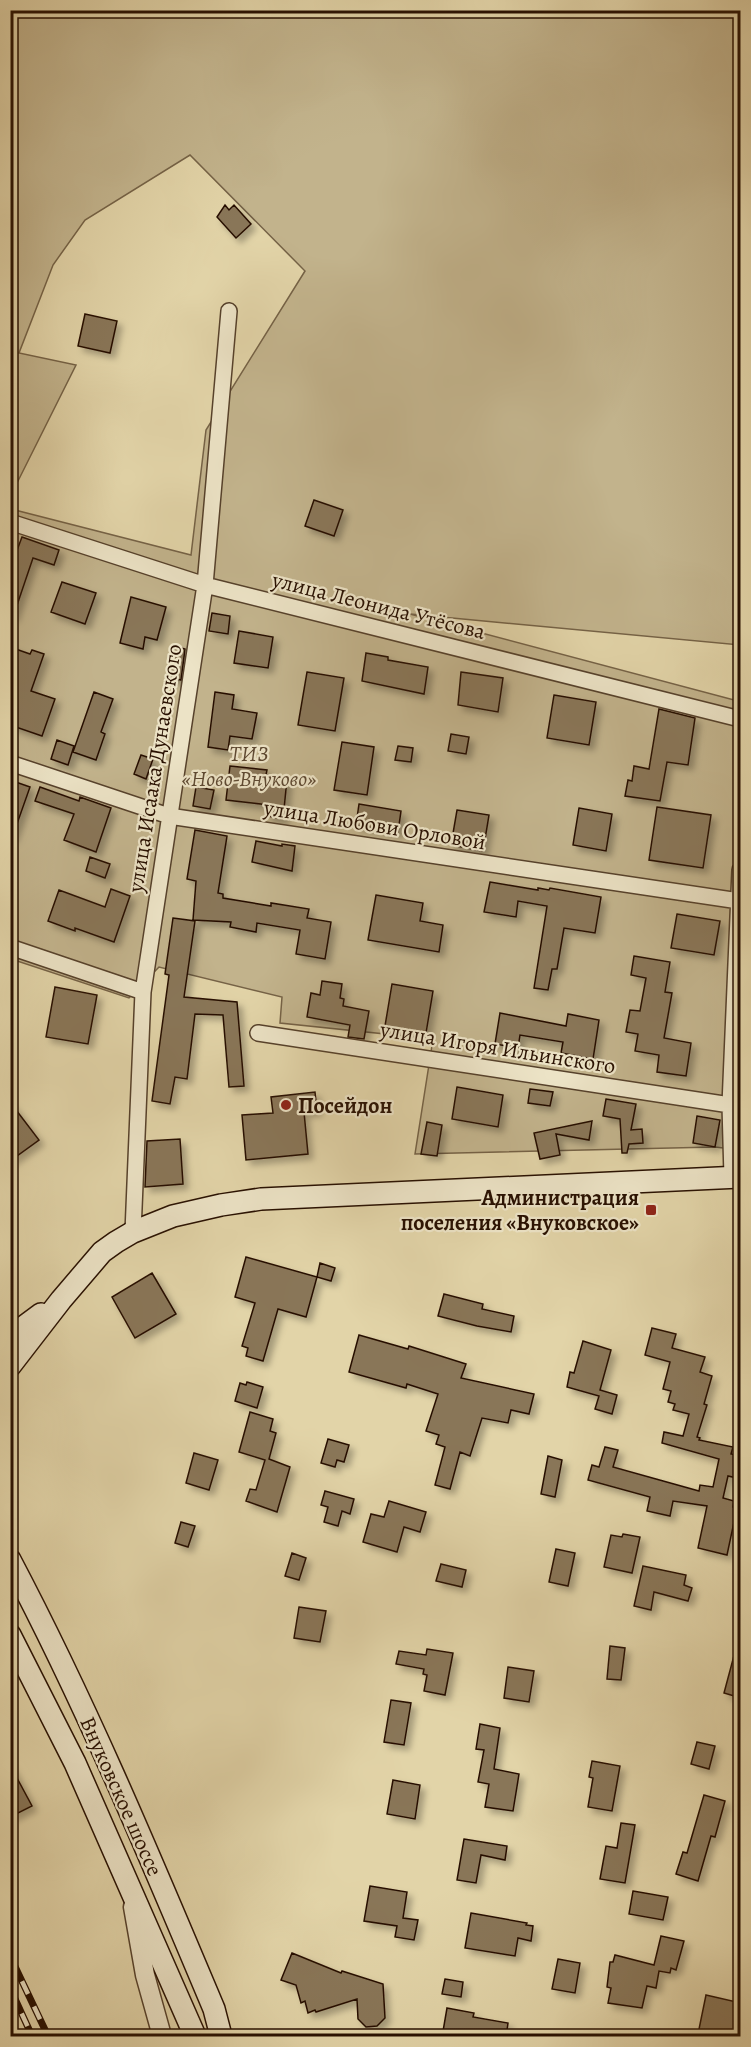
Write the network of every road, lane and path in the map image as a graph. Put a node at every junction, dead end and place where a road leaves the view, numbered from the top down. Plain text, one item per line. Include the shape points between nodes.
1 (229, 311) dead end
2 (10, 522) edge
3 (205, 585) junction
4 (741, 719) edge
5 (10, 764) edge
6 (169, 816) junction
7 (741, 870) edge
8 (739, 902) edge
9 (10, 947) edge
10 (143, 993) junction
11 (258, 1034) dead end
12 (730, 1105) junction
13 (736, 1177) edge
14 (133, 1232) junction
15 (61, 1300) junction
16 (10, 1337) edge
17 (10, 1366) edge
18 (10, 1560) edge
19 (10, 1635) edge
20 (129, 1882) junction
21 (214, 2009) junction
22 (162, 2037) edge
23 (195, 2037) edge
24 (221, 2037) edge
25 (229, 2037) edge

1 - 3 street, улица Исаака Дунаевского
2 - 3 street, улица Леонида Утёсова
3 - 4 street, улица Леонида Утёсова
3 - 6 street, улица Исаака Дунаевского
5 - 6 street, улица Любови Орловой
6 - 8 street, улица Любови Орловой
6 - 10 street, улица Исаака Дунаевского
7 - 8 street
8 - 12 street
9 - 10 street
10 - 14 street, улица Исаака Дунаевского
11 - 12 street, улица Игоря Ильинского
12 - 13 street
13 - 14 main road via 261,1199 188,1211
14 - 15 main road via 102,1252
15 - 16 main road
15 - 17 main road
18 - 21 main road, Внуковское шоссе via 39,1613 127,1803
19 - 20 main road, Внуковское шоссе via 75,1763
20 - 22 street via 145,1975
20 - 23 main road, Внуковское шоссе
21 - 24 main road, Внуковское шоссе
21 - 25 street

